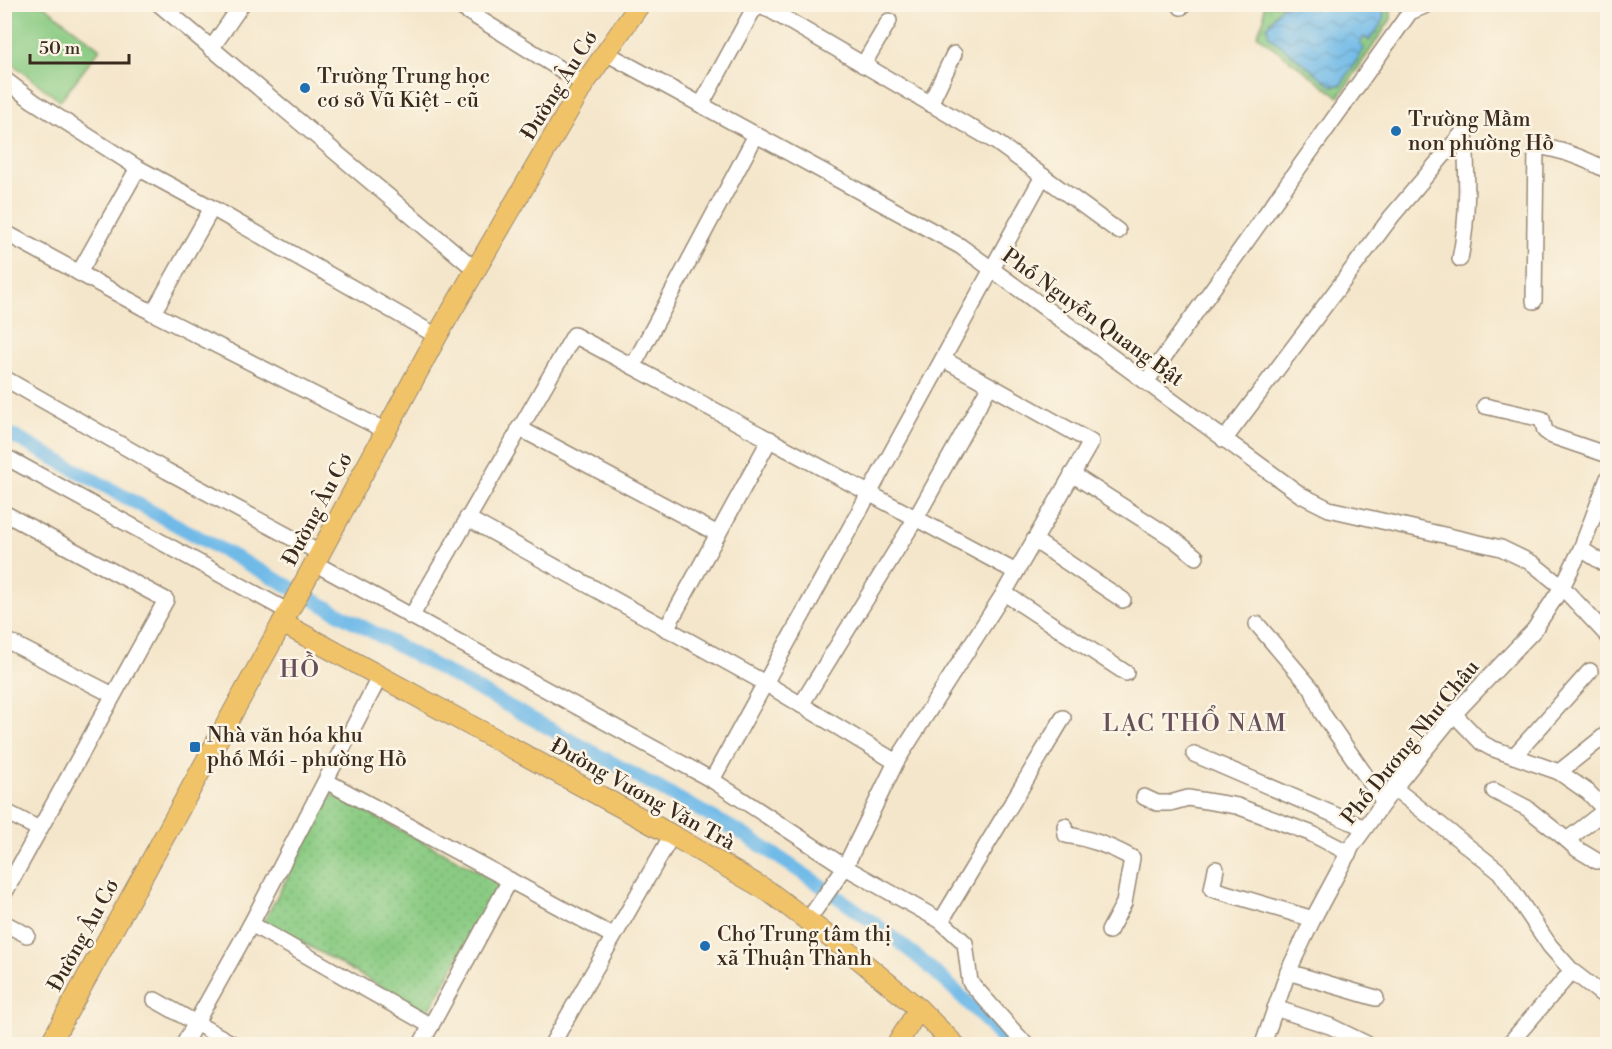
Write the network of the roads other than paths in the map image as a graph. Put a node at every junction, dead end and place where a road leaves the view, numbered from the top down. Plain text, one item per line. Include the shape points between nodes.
1 (159, 4) edge
2 (242, 4) edge
3 (640, 4) edge
4 (1429, 4) edge
5 (462, 8) dead end
6 (1404, 8) edge
7 (782, 10) edge
8 (889, 21) dead end
9 (211, 50) junction
10 (606, 53) junction
11 (954, 54) dead end
12 (863, 65) junction
13 (4, 79) edge
14 (584, 84) junction
15 (930, 104) junction
16 (701, 105) junction
17 (756, 135) junction
18 (138, 168) junction
19 (1608, 171) edge
20 (1043, 177) junction
21 (212, 208) junction
22 (1118, 231) dead end
23 (4, 232) edge
24 (1460, 260) dead end
25 (992, 269) junction
26 (476, 270) junction
27 (79, 273) junction
28 (1533, 301) dead end
29 (153, 313) junction
30 (437, 336) junction
31 (943, 359) junction
32 (633, 366) junction
33 (4, 378) edge
34 (1146, 382) junction
35 (989, 387) junction
36 (1485, 406) dead end
37 (519, 428) junction
38 (386, 431) junction
39 (770, 439) junction
40 (1224, 440) junction
41 (1608, 455) edge
42 (4, 456) edge
43 (1072, 474) junction
44 (1608, 478) edge
45 (870, 492) junction
46 (4, 513) edge
47 (467, 518) junction
48 (916, 518) junction
49 (718, 534) junction
50 (1034, 540) junction
51 (1581, 549) junction
52 (1196, 557) dead end
53 (314, 563) junction
54 (1608, 566) edge
55 (1016, 572) junction
56 (1562, 587) junction
57 (1004, 593) junction
58 (1124, 600) dead end
59 (286, 617) junction
60 (411, 617) junction
61 (1257, 624) dead end
62 (666, 629) junction
63 (1608, 636) edge
64 (4, 639) edge
65 (1590, 671) dead end
66 (1126, 673) dead end
67 (381, 676) junction
68 (765, 683) junction
69 (113, 695) junction
70 (801, 705) junction
71 (1454, 714) junction
72 (1063, 718) dead end
73 (1608, 733) edge
74 (1194, 754) dead end
75 (1514, 756) junction
76 (896, 762) junction
77 (1559, 772) junction
78 (712, 780) junction
79 (326, 781) junction
80 (1394, 788) junction
81 (1494, 791) dead end
82 (1144, 797) dead end
83 (1384, 802) junction
84 (1606, 810) edge
85 (4, 811) edge
86 (1065, 826) dead end
87 (1365, 828) junction
88 (39, 829) junction
89 (672, 836) junction
90 (1567, 840) junction
91 (1348, 853) junction
92 (1597, 861) dead end
93 (845, 867) junction
94 (1216, 869) dead end
95 (510, 880) junction
96 (4, 894) edge
97 (813, 913) junction
98 (1313, 919) junction
99 (941, 921) junction
100 (4, 923) edge
101 (251, 924) junction
102 (1109, 931) dead end
103 (27, 935) dead end
104 (613, 936) junction
105 (1572, 971) junction
106 (1288, 972) junction
107 (1376, 998) dead end
108 (1608, 999) edge
109 (156, 1000) dead end
110 (1275, 1008) junction
111 (919, 1009) junction
112 (196, 1023) junction
113 (431, 1026) junction
114 (946, 1041) edge
115 (50, 1044) edge
116 (184, 1044) edge
117 (233, 1044) edge
118 (421, 1044) edge
119 (552, 1044) edge
120 (897, 1044) edge
121 (1025, 1044) edge
122 (1263, 1044) edge
123 (1367, 1044) edge
124 (1509, 1044) edge

1 - 9 street
2 - 9 street
3 - 10 main road, Đường Âu Cơ
4 - 6 street
5 - 14 street
6 - 34 street
7 - 12 street
7 - 16 street via 759,6 752,12
8 - 12 street
9 - 26 street
10 - 14 main road, Đường Âu Cơ
10 - 16 street, Phố Nguyễn Quang Bật
11 - 15 street
12 - 15 street
13 - 18 street
14 - 26 main road, Đường Âu Cơ
15 - 20 street via 996,142
16 - 17 street, Phố Nguyễn Quang Bật
17 - 25 street, Phố Nguyễn Quang Bật via 960,246
17 - 32 street
18 - 21 street
18 - 27 street
19 - 28 street via 1536,146
20 - 22 street
20 - 25 street
21 - 29 street
21 - 30 street
23 - 27 street
24 - 40 street via 1468,195 1465,130 1392,216
25 - 31 street
25 - 34 street, Phố Nguyễn Quang Bật
26 - 30 main road, Đường Âu Cơ
27 - 29 street
29 - 38 street
30 - 38 main road, Đường Âu Cơ
31 - 35 street
31 - 45 street
32 - 37 street via 574,334
32 - 39 street
33 - 53 street via 167,471
34 - 40 street, Phố Nguyễn Quang Bật
35 - 43 street via 1091,442
35 - 48 street
36 - 41 street via 1542,419 1545,431 1552,436
37 - 47 street
37 - 49 street
38 - 53 main road, Đường Âu Cơ
39 - 45 street
39 - 49 street
40 - 56 street, Phố Nguyễn Quang Bật via 1301,495 1329,509 1501,548 1532,563
42 - 59 street
43 - 50 street
43 - 52 street
44 - 51 street, Phố Dương Như Châu
45 - 48 street
45 - 68 street
46 - 69 street via 166,600
47 - 60 street
47 - 62 street
48 - 55 street
48 - 70 street
49 - 62 street
50 - 55 street
50 - 58 street
51 - 54 street
51 - 56 street, Phố Dương Như Châu
53 - 59 main road, Đường Âu Cơ
53 - 60 street
55 - 57 street
56 - 63 street, Phố Nguyễn Quang Bật
56 - 71 street, Phố Dương Như Châu via 1534,630
57 - 66 street
57 - 76 street
59 - 67 main road, Đường Vương Văn Trà
59 - 115 main road, Đường Âu Cơ
60 - 78 street
61 - 83 street via 1312,689 1322,713
62 - 68 street
64 - 69 street
65 - 75 street
67 - 79 street
67 - 89 main road, Đường Vương Văn Trà
68 - 70 street
68 - 78 street
69 - 88 street
70 - 76 street
71 - 75 street via 1482,743
71 - 80 street, Phố Dương Như Châu
72 - 99 street
73 - 77 street
74 - 87 street
75 - 77 street
76 - 93 street
77 - 84 street
78 - 93 street
79 - 95 street
79 - 101 street
80 - 83 street, Phố Dương Như Châu
80 - 105 street via 1500,872 1550,946
81 - 90 street via 1527,808
82 - 91 street via 1157,803 1188,798 1237,806 1310,833
83 - 87 street, Phố Dương Như Châu
84 - 90 street
85 - 88 street
86 - 102 street via 1066,835 1132,858 1124,903
87 - 91 street, Phố Dương Như Châu
88 - 96 street
89 - 97 main road, Đường Vương Văn Trà
89 - 104 street
90 - 92 street
91 - 98 street, Phố Dương Như Châu
93 - 97 street
93 - 99 street
94 - 98 street via 1212,890
95 - 104 street
95 - 113 street
97 - 111 main road, Đường Vương Văn Trà via 860,960
98 - 106 street, Phố Dương Như Châu
99 - 121 street via 964,944 970,982
100 - 103 street
101 - 112 street
101 - 113 street
104 - 119 street
105 - 108 street
105 - 124 street
106 - 107 street
106 - 110 street, Phố Dương Như Châu
109 - 112 street
110 - 122 street, Phố Dương Như Châu
110 - 123 street via 1330,1026
111 - 114 main road, Đường Vương Văn Trà
111 - 120 main road
112 - 116 street
112 - 117 street
113 - 118 street

